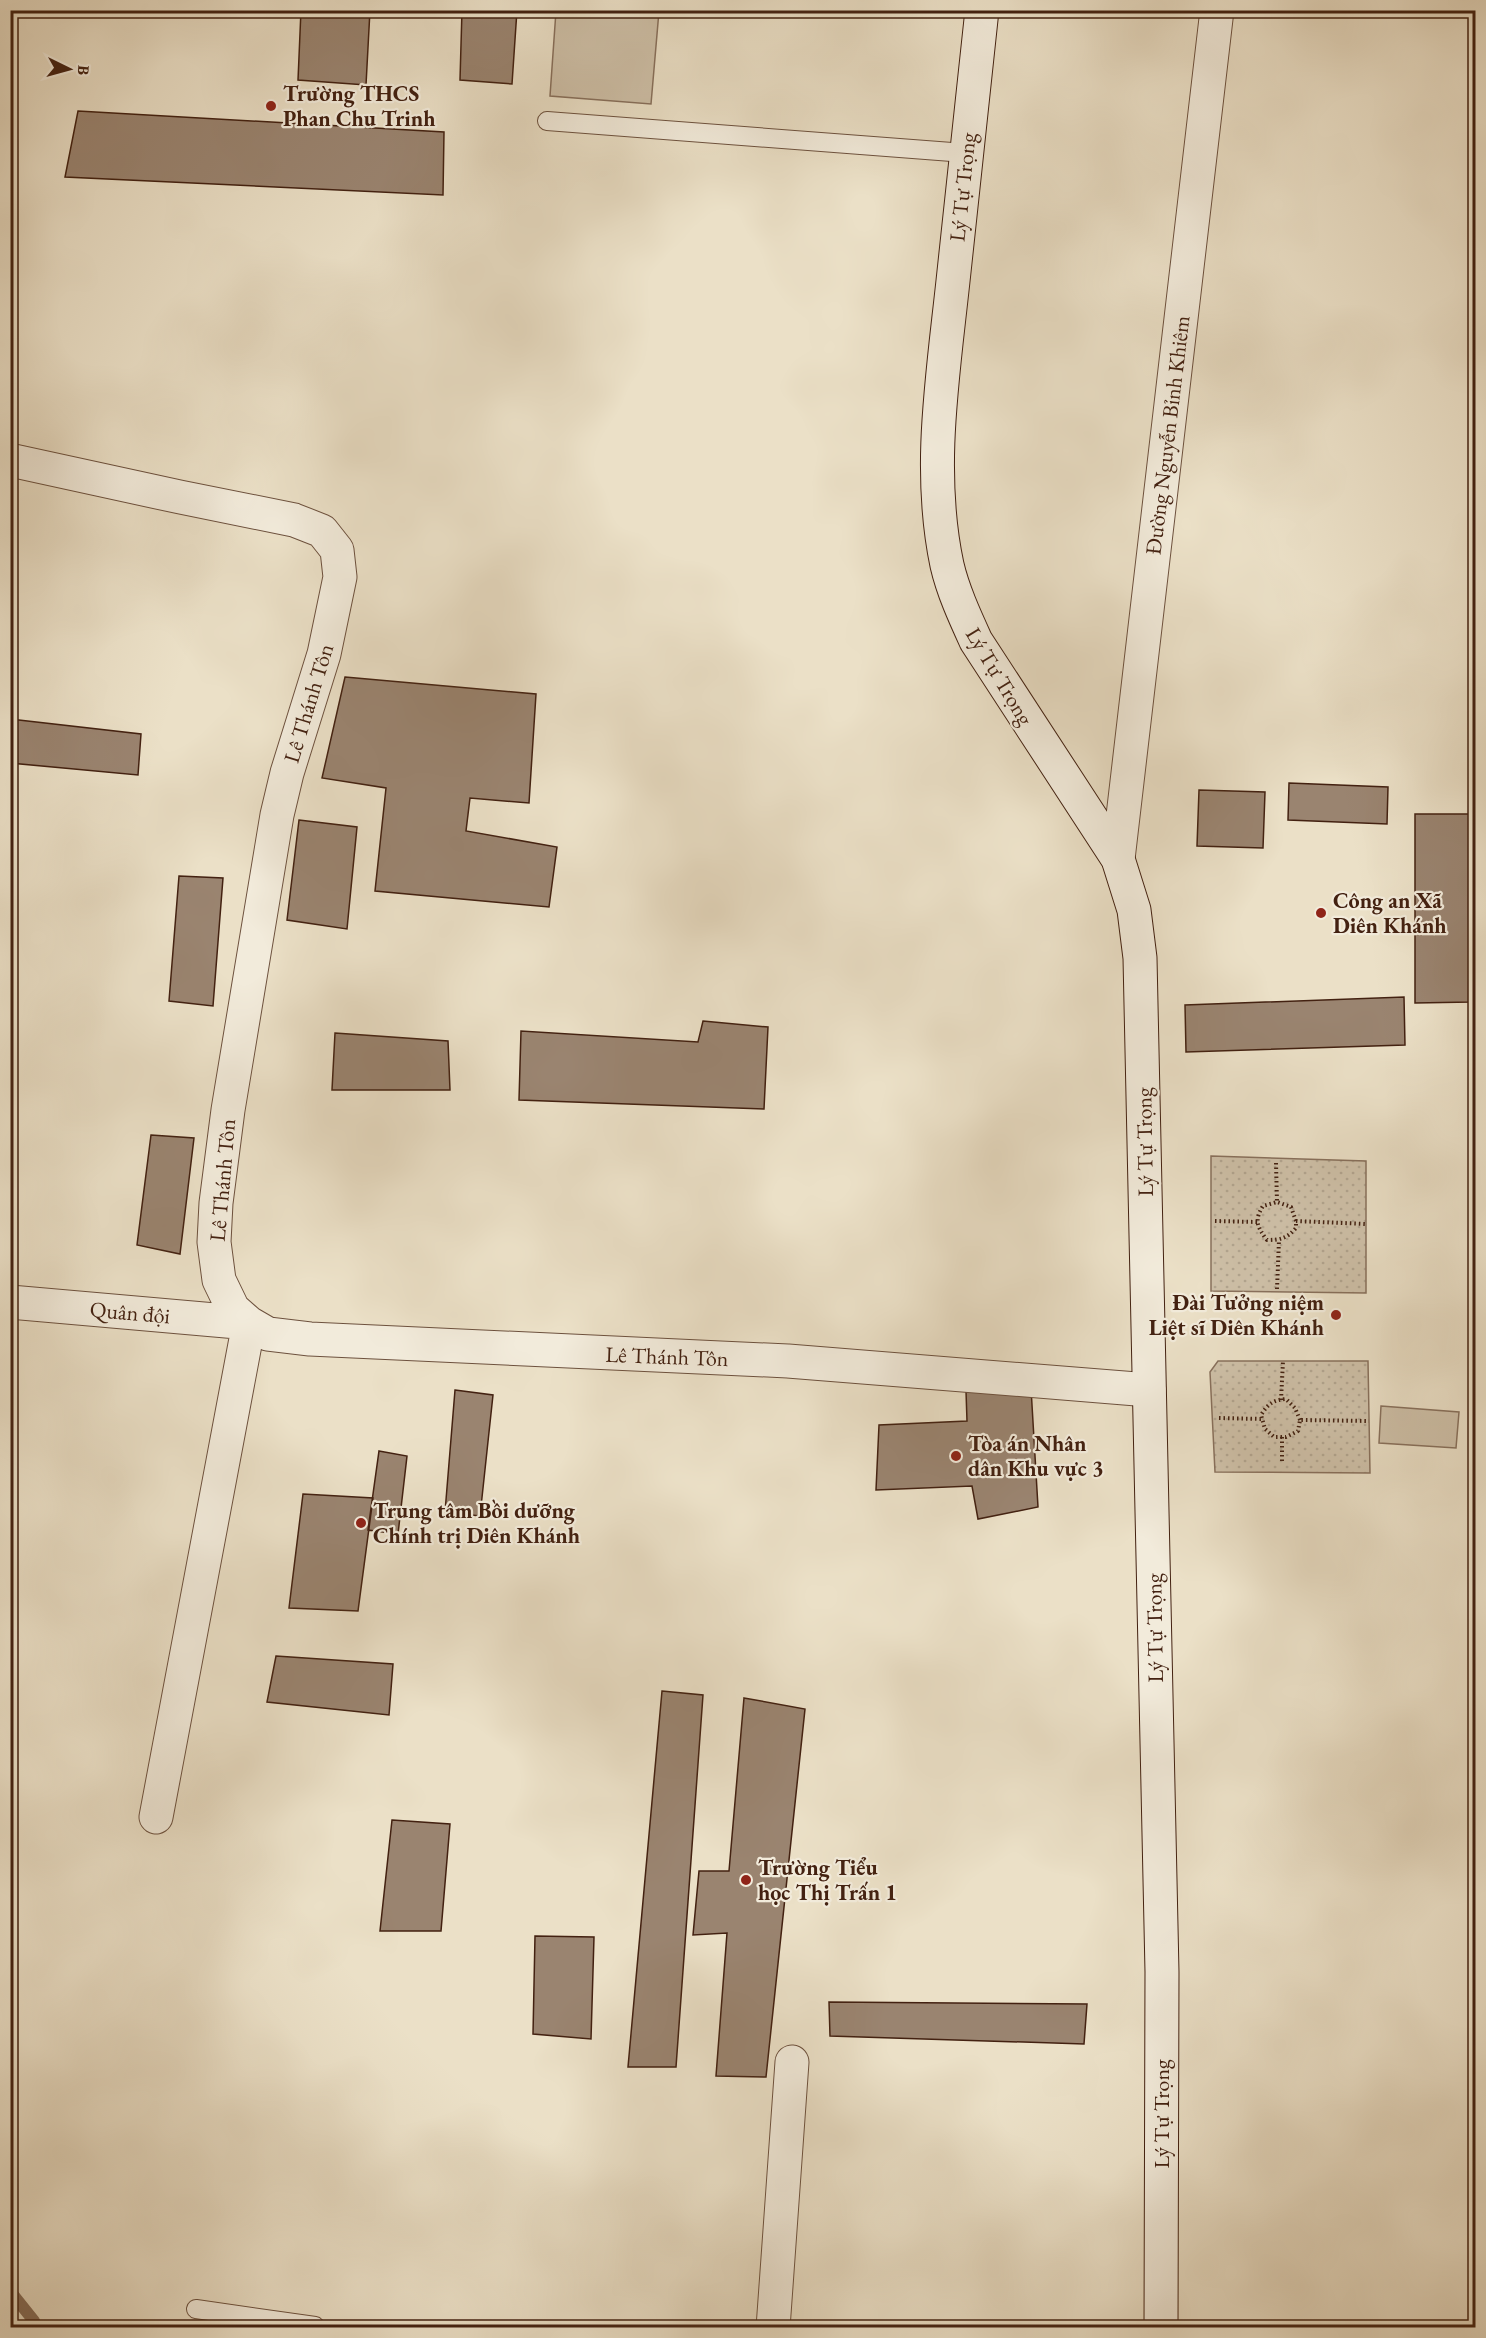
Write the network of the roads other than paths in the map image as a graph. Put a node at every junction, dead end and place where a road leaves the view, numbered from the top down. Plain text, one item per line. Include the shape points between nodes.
1 (982, 10) edge
2 (1217, 10) edge
3 (547, 121) dead end
4 (966, 153) junction
5 (10, 460) edge
6 (1118, 859) junction
7 (10, 1302) edge
8 (249, 1323) junction
9 (1149, 1390) junction
10 (156, 1817) dead end
11 (792, 2062) dead end
12 (196, 2309) dead end
13 (315, 2328) edge
14 (773, 2328) edge
15 (1161, 2328) edge

1 - 4 street, Lý Tự Trọng
2 - 6 street, Đường Nguyễn Bỉnh Khiêm
3 - 4 lane
4 - 6 street, Lý Tự Trọng via 939,419 937,498 948,566 976,641
5 - 8 street, Lê Thánh Tôn via 294,520 322,531 338,550 339,577 324,654 286,773 277,815 216,1203 214,1242 219,1280 233,1309
6 - 9 street, Lý Tự Trọng via 1134,910 1140,958
7 - 8 street, Quân đội
8 - 9 street, Lê Thánh Tôn via 268,1334 310,1339 788,1361
8 - 10 street
9 - 15 street, Lý Tự Trọng via 1162,1972
11 - 14 street
12 - 13 lane

